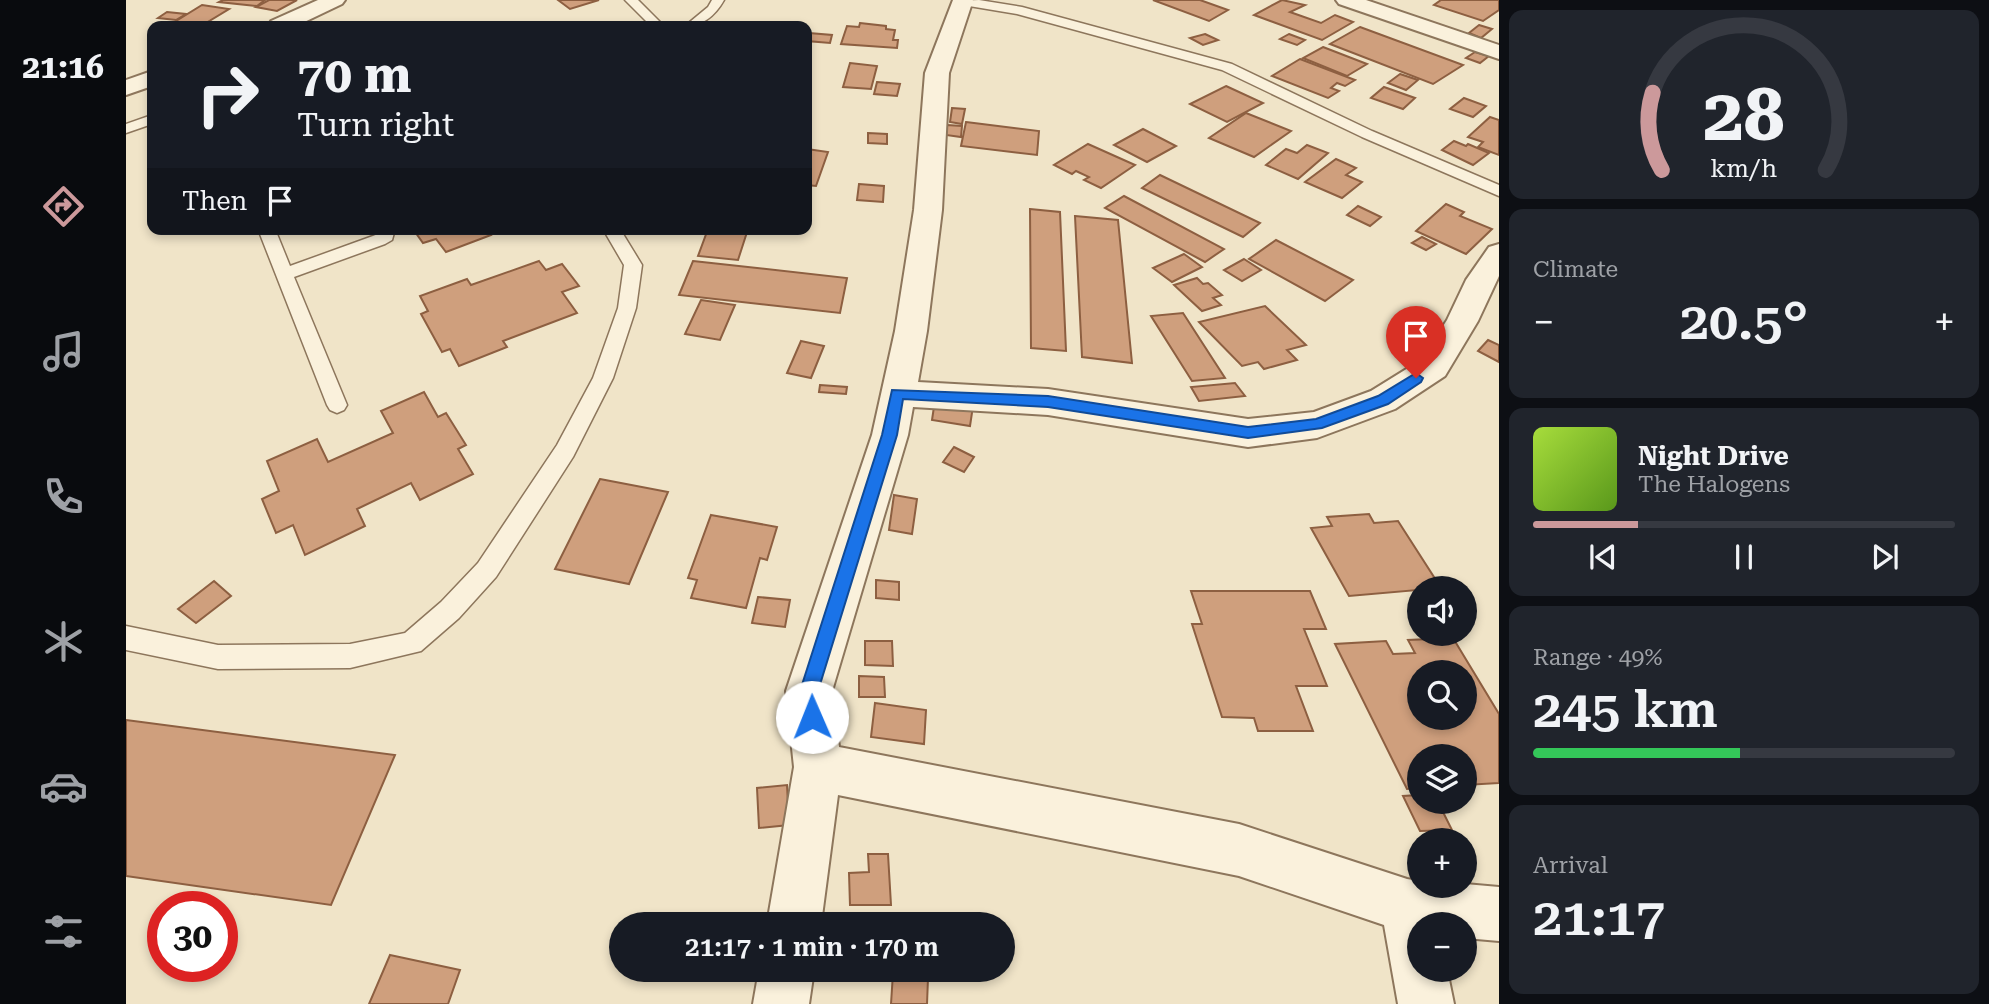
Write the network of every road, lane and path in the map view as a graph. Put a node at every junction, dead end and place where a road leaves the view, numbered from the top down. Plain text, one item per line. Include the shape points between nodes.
1 (335, 0) edge
2 (631, 0) edge
3 (718, 0) edge
4 (1346, 0) edge
5 (963, 1) edge
6 (290, 21) edge
7 (653, 21) edge
8 (697, 21) edge
9 (1499, 51) edge
10 (147, 80) edge
11 (126, 88) edge
12 (147, 121) edge
13 (126, 130) edge
14 (1499, 191) edge
15 (268, 235) edge
16 (386, 235) edge
17 (615, 235) edge
18 (1499, 253) edge
19 (284, 274) junction
20 (897, 393) junction
21 (337, 405) dead end
22 (126, 638) edge
23 (818, 767) junction
24 (1407, 906) junction
25 (796, 912) edge
26 (1408, 912) edge
27 (1499, 914) edge
28 (785, 982) edge
29 (1422, 982) edge
30 (781, 1004) edge
31 (1426, 1004) edge

1 - 6 street
2 - 7 lane
3 - 8 lane
4 - 9 street
5 - 14 lane via 1018,10 1227,68
5 - 20 street via 937,73 928,210
10 - 11 street
12 - 13 lane
15 - 19 lane
16 - 19 lane
17 - 22 lane via 633,265 627,308 603,378 565,451 487,570 412,643 350,656 218,657
18 - 20 street via 1433,368 1383,400 1317,425 1248,433 1048,402
19 - 21 lane
20 - 23 street via 890,435 809,691
23 - 24 street via 1239,850
23 - 25 street
24 - 26 street
24 - 27 street
28 - 30 street
29 - 31 street

